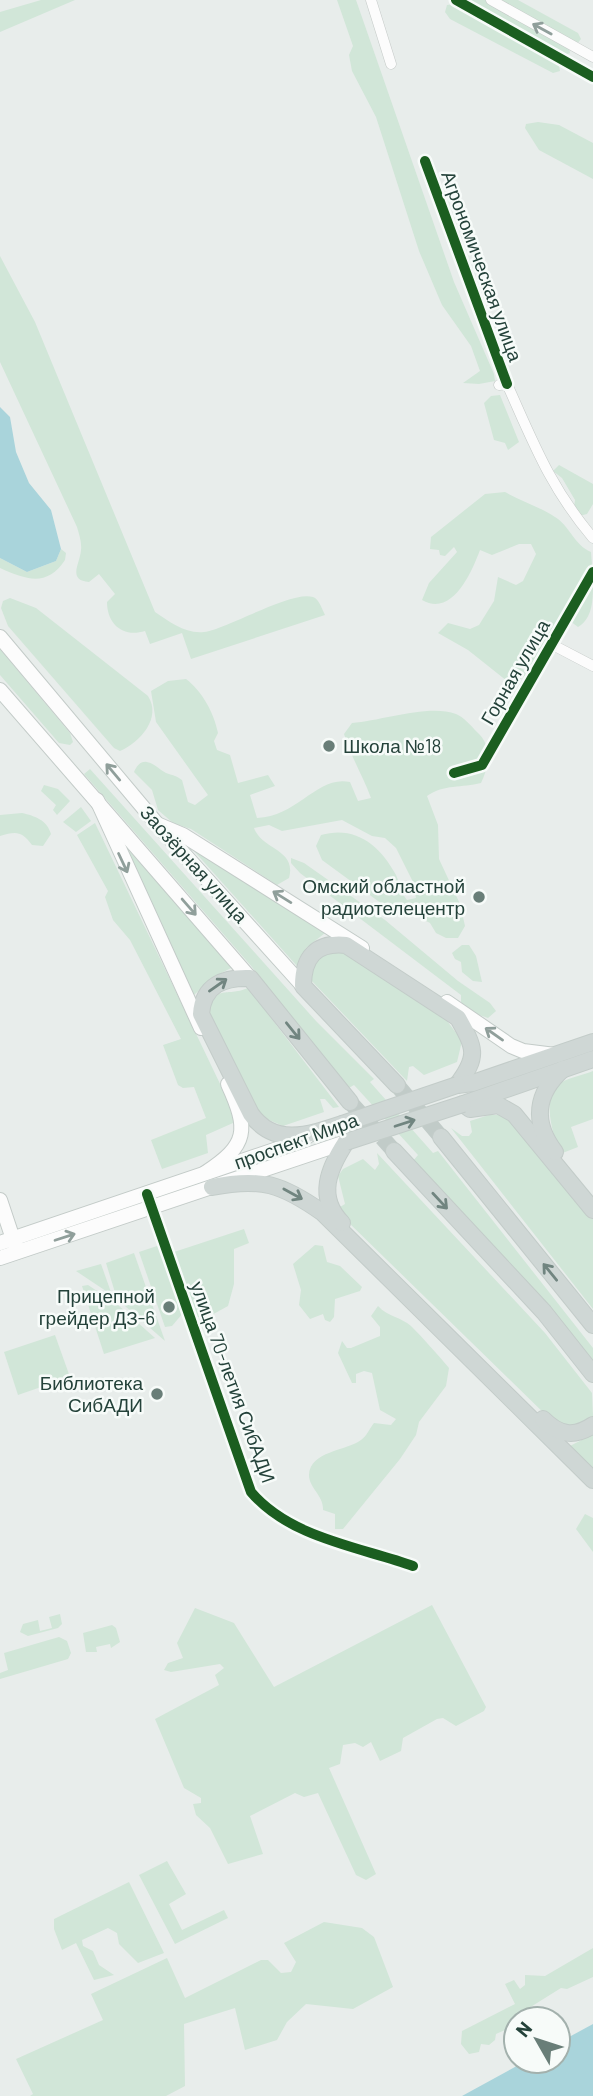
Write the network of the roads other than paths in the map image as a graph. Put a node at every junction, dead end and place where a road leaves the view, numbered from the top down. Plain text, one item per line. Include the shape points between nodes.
1 (371, 0) edge
2 (456, 0) edge
3 (491, 0) edge
4 (593, 57) edge
5 (391, 64) dead end
6 (593, 77) edge
7 (425, 161) dead end
8 (593, 538) edge
9 (593, 572) edge
10 (0, 637) edge
11 (551, 644) junction
12 (593, 666) edge
13 (0, 690) edge
14 (454, 774) dead end
15 (97, 800) junction
16 (157, 824) junction
17 (250, 978) junction
18 (303, 986) junction
19 (593, 1042) edge
20 (593, 1059) edge
21 (560, 1062) junction
22 (397, 1084) tunnel mouth
23 (457, 1085) junction
24 (350, 1102) tunnel mouth
25 (463, 1104) junction
26 (308, 1136) junction
27 (441, 1137) tunnel mouth
28 (346, 1142) junction
29 (394, 1151) tunnel mouth
30 (208, 1180) junction
31 (0, 1200) edge
32 (593, 1200) edge
33 (150, 1201) junction
34 (593, 1210) edge
35 (10, 1245) edge
36 (0, 1258) edge
37 (593, 1325) edge
38 (593, 1374) edge
39 (593, 1425) edge
40 (593, 1480) edge
41 (414, 1566) dead end

1 - 5 street
2 - 6 street
4 -> 3 street
7 - 8 street, Агрономическая улица via 503,385 541,464
9 - 11 street, Горная улица
16 -> 10 main road, Заозёрная улица
11 - 12 street
11 - 14 street, Горная улица via 482,765
13 - 15 main road, Заозёрная улица
15 -> 17 main road, Заозёрная улица
15 -> 30 main road via 242,1118 240,1144
16 - 18 main road, Заозёрная улица
21 -> 16 main road via 511,1046 183,835
17 -> 24 main road, Заозёрная улица
26 -> 17 main road via 276,1135 256,1121 201,1014 202,999 214,985 229,978
18 - 22 main road, Заозёрная улица
18 - 23 main road via 305,963 315,950 330,943 346,945 458,1018 469,1034 474,1055
19 - 21 main road, проспект Мира
20 - 21 main road, проспект Мира
21 - 23 main road, проспект Мира
21 - 25 main road, проспект Мира
21 - 32 main road via 542,1094 541,1123 551,1147
23 - 26 main road, проспект Мира, bridge
28 -> 25 main road, проспект Мира, bridge
25 - 34 main road via 470,1109 498,1105 514,1114
26 - 30 main road, проспект Мира
37 -> 27 main road
28 - 30 main road, проспект Мира
28 - 39 main road via 327,1177 328,1198 337,1219 551,1427 576,1434
29 -> 38 main road via 544,1312
30 - 33 main road, проспект Мира
30 -> 40 main road via 267,1183 292,1192 323,1213
31 - 35 main road
33 - 35 main road, проспект Мира
33 - 41 street, улица 70-летия СибАДИ via 251,1492 274,1513 302,1528
35 - 36 main road, проспект Мира

